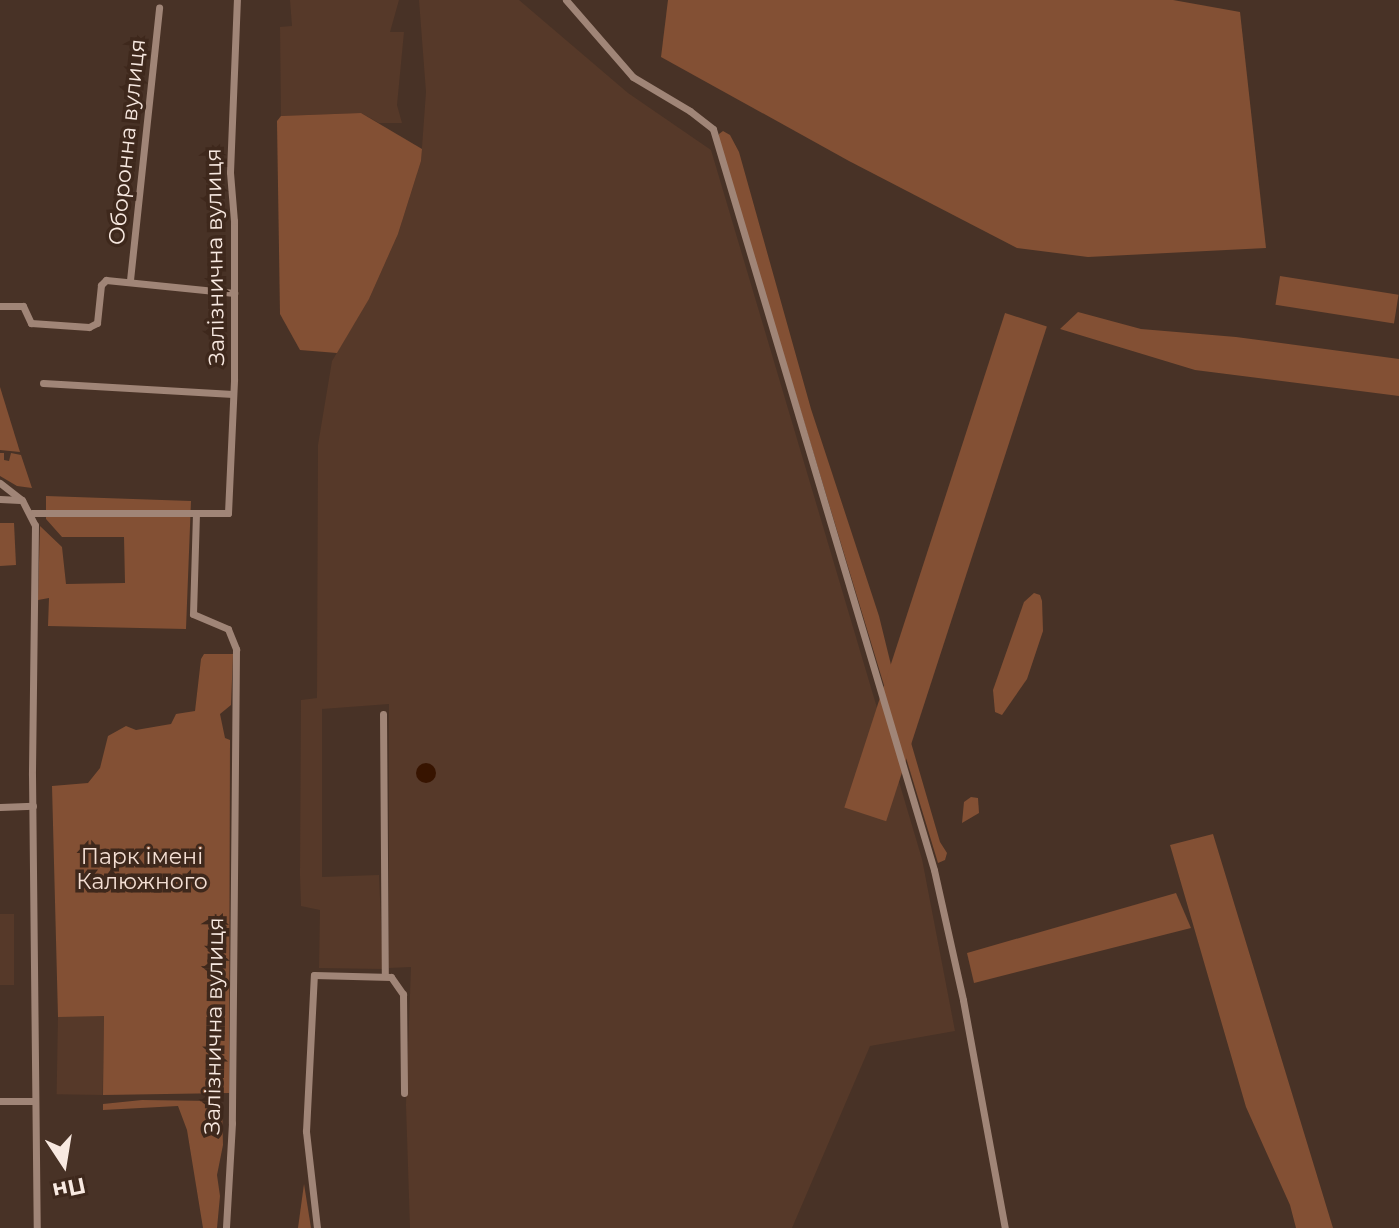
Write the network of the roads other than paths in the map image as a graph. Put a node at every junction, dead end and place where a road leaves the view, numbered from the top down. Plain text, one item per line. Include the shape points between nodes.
1 (237, 0) edge
2 (566, 0) edge
3 (159, 8) dead end
4 (130, 280) junction
5 (234, 293) junction
6 (0, 306) edge
7 (43, 383) dead end
8 (233, 394) junction
9 (0, 483) edge
10 (0, 499) edge
11 (22, 500) junction
12 (32, 513) junction
13 (196, 513) junction
14 (383, 714) dead end
15 (33, 806) junction
16 (0, 807) edge
17 (385, 976) junction
18 (404, 1093) dead end
19 (0, 1101) edge
20 (35, 1101) junction
21 (37, 1228) edge
22 (226, 1228) edge
23 (317, 1228) edge
24 (1005, 1228) edge

1 - 5 street, Залізнична вулиця via 230,172
2 - 24 street via 633,77 713,129 934,870
3 - 4 street, Оборонна вулиця
4 - 5 street
4 - 6 street via 115,278 101,285 97,323 89,327 31,323 23,306
5 - 8 street, Залізнична вулиця
7 - 8 street
8 - 13 street, Залізнична вулиця via 228,513
9 - 11 street
10 - 11 street
11 - 12 street
12 - 13 street
12 - 15 street
13 - 22 street, Залізнична вулиця via 193,614 228,629 236,649 232,1123
14 - 17 street
15 - 16 street
15 - 20 street
17 - 18 street via 403,994
17 - 23 street via 314,975 306,1131
19 - 20 street
20 - 21 street

